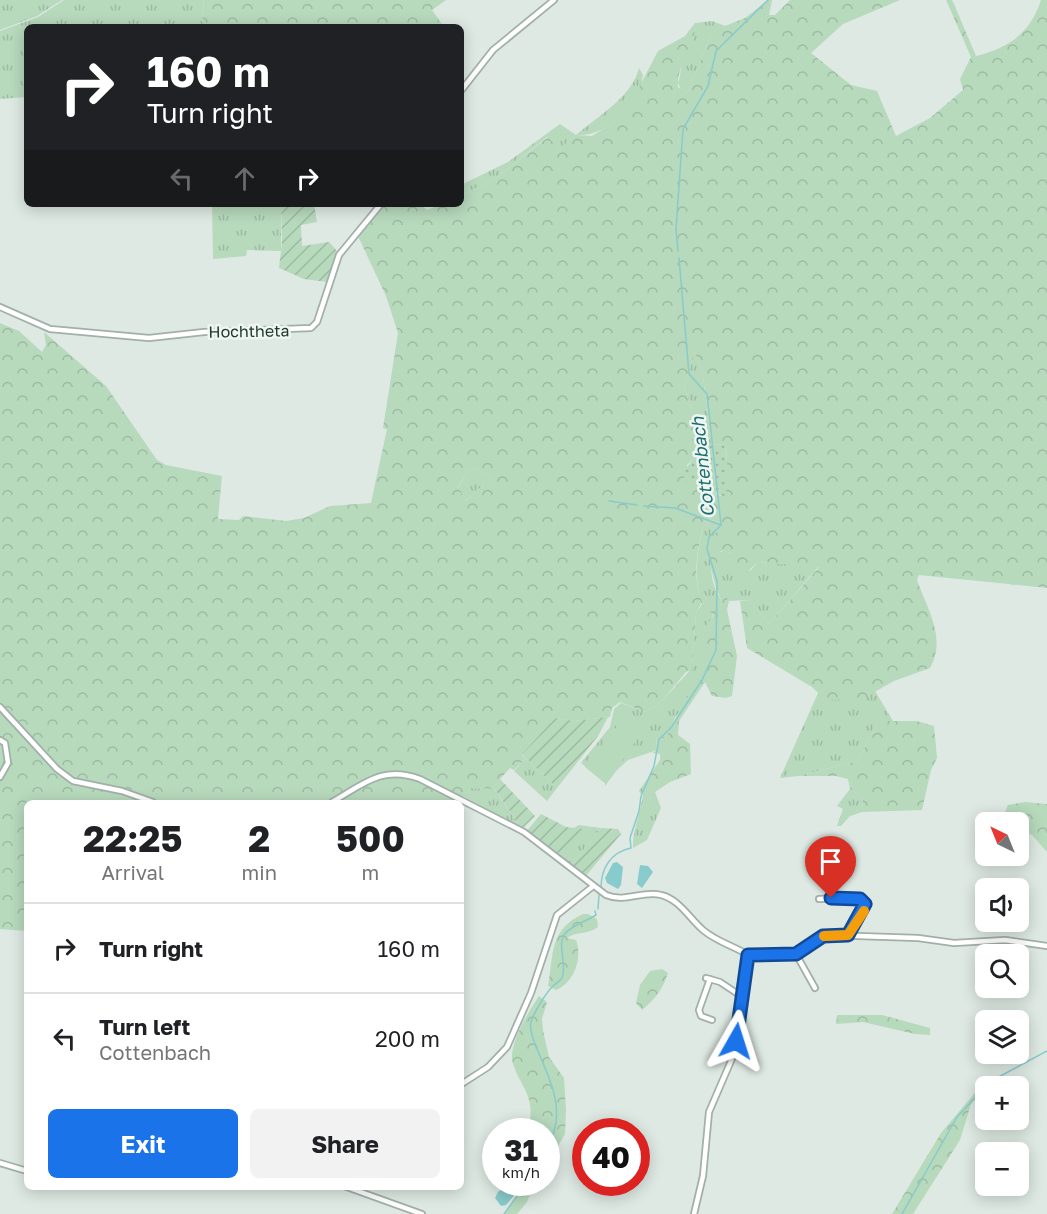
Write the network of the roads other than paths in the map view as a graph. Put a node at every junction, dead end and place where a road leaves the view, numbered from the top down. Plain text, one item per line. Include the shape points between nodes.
1 (554, 0) edge
2 (464, 87) edge
3 (379, 207) edge
4 (0, 307) edge
5 (0, 707) edge
6 (0, 713) edge
7 (11, 717) junction
8 (0, 740) edge
9 (0, 777) edge
10 (147, 800) edge
11 (336, 800) edge
12 (592, 886) junction
13 (819, 899) dead end
14 (848, 935) junction
15 (1047, 946) edge
16 (796, 954) junction
17 (748, 955) junction
18 (815, 988) dead end
19 (741, 996) junction
20 (712, 1020) dead end
21 (464, 1082) edge
22 (0, 1163) edge
23 (24, 1170) edge
24 (355, 1190) edge
25 (422, 1214) edge
26 (694, 1214) edge

1 - 2 street via 493,50
3 - 4 street, Hochtheta via 339,255 317,322 311,328 149,338 43,327
5 - 7 street
6 - 7 street
7 - 10 street via 57,769 74,781
8 - 9 street via 5,744 8,763
11 - 12 street via 384,774 404,773 516,827
12 - 17 street via 615,898 664,896 704,931
12 - 21 street via 557,915 531,993 507,1047 494,1062
13 - 14 street via 864,902 864,910
14 - 15 street via 954,943 1005,940
14 - 16 street via 823,936
16 - 17 street
16 - 18 street
17 - 19 street
19 - 20 street via 708,978 699,1010 701,1016
19 - 26 street via 734,1057 707,1118 704,1176
22 - 23 street
24 - 25 street

